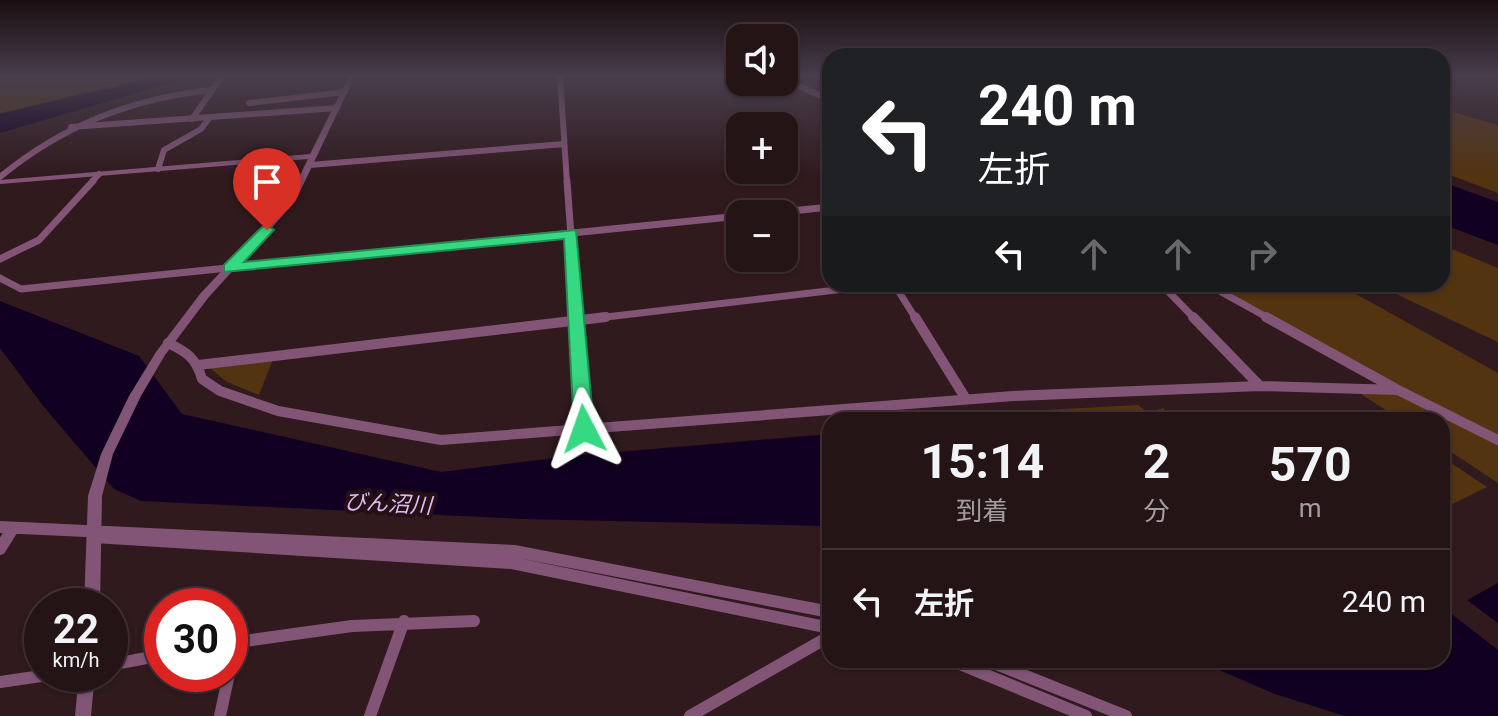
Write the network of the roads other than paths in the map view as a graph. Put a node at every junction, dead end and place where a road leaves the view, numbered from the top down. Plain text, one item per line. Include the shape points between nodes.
1 (122, 109) edge
2 (198, 109) edge
3 (317, 109) edge
4 (336, 109) edge
5 (562, 109) edge
6 (210, 117) junction
7 (192, 119) junction
8 (71, 127) junction
9 (564, 144) junction
10 (312, 161) junction
11 (158, 169) junction
12 (99, 174) junction
13 (0, 180) edge
14 (822, 208) edge
15 (798, 210) edge
16 (726, 217) edge
17 (571, 234) junction
18 (0, 259) edge
19 (230, 268) junction
20 (0, 278) edge
21 (822, 292) edge
22 (899, 292) edge
23 (1169, 292) edge
24 (1221, 292) edge
25 (577, 321) junction
26 (164, 349) junction
27 (198, 365) junction
28 (1260, 386) junction
29 (1398, 390) junction
30 (966, 399) junction
31 (1442, 412) edge
32 (1450, 416) edge
33 (584, 429) junction
34 (1498, 440) edge
35 (6, 528) edge
36 (94, 534) junction
37 (0, 549) edge
38 (92, 588) edge
39 (822, 610) edge
40 (404, 621) junction
41 (474, 621) dead end
42 (822, 626) edge
43 (248, 639) edge
44 (822, 641) edge
45 (969, 668) edge
46 (1006, 668) edge
47 (24, 679) edge
48 (0, 682) edge
49 (85, 692) edge
50 (225, 692) edge
51 (83, 716) edge
52 (220, 716) edge
53 (370, 716) edge
54 (690, 716) edge
55 (1086, 716) edge
56 (1126, 716) edge

1 - 8 street
2 - 7 street
3 - 6 street
4 - 10 street
5 - 9 street
6 - 7 street
6 - 11 street via 201,129 164,150
7 - 8 street
8 - 13 street via 24,156
9 - 10 street
9 - 17 street
10 - 11 street
10 - 19 street via 287,207
11 - 12 street
12 - 13 street
12 - 18 street via 39,240
14 - 15 street
16 - 17 street
17 - 19 street
17 - 25 street
19 - 20 street via 21,289
19 - 26 street
21 - 25 street
22 - 30 street
23 - 28 street
24 - 29 street
25 - 27 street
25 - 33 street
26 - 27 street via 189,353
26 - 36 street via 107,454 95,496
27 - 33 street via 210,385 255,404 419,437 441,440
28 - 29 street
28 - 30 street
29 - 31 street
30 - 33 street
32 - 34 street
35 - 36 street
35 - 37 street
36 - 38 street
36 - 39 street via 514,551
36 - 42 street via 512,563
40 - 41 street
40 - 43 street
40 - 53 street
44 - 54 street
45 - 55 street
46 - 56 street
47 - 48 street
49 - 51 street
50 - 52 street

